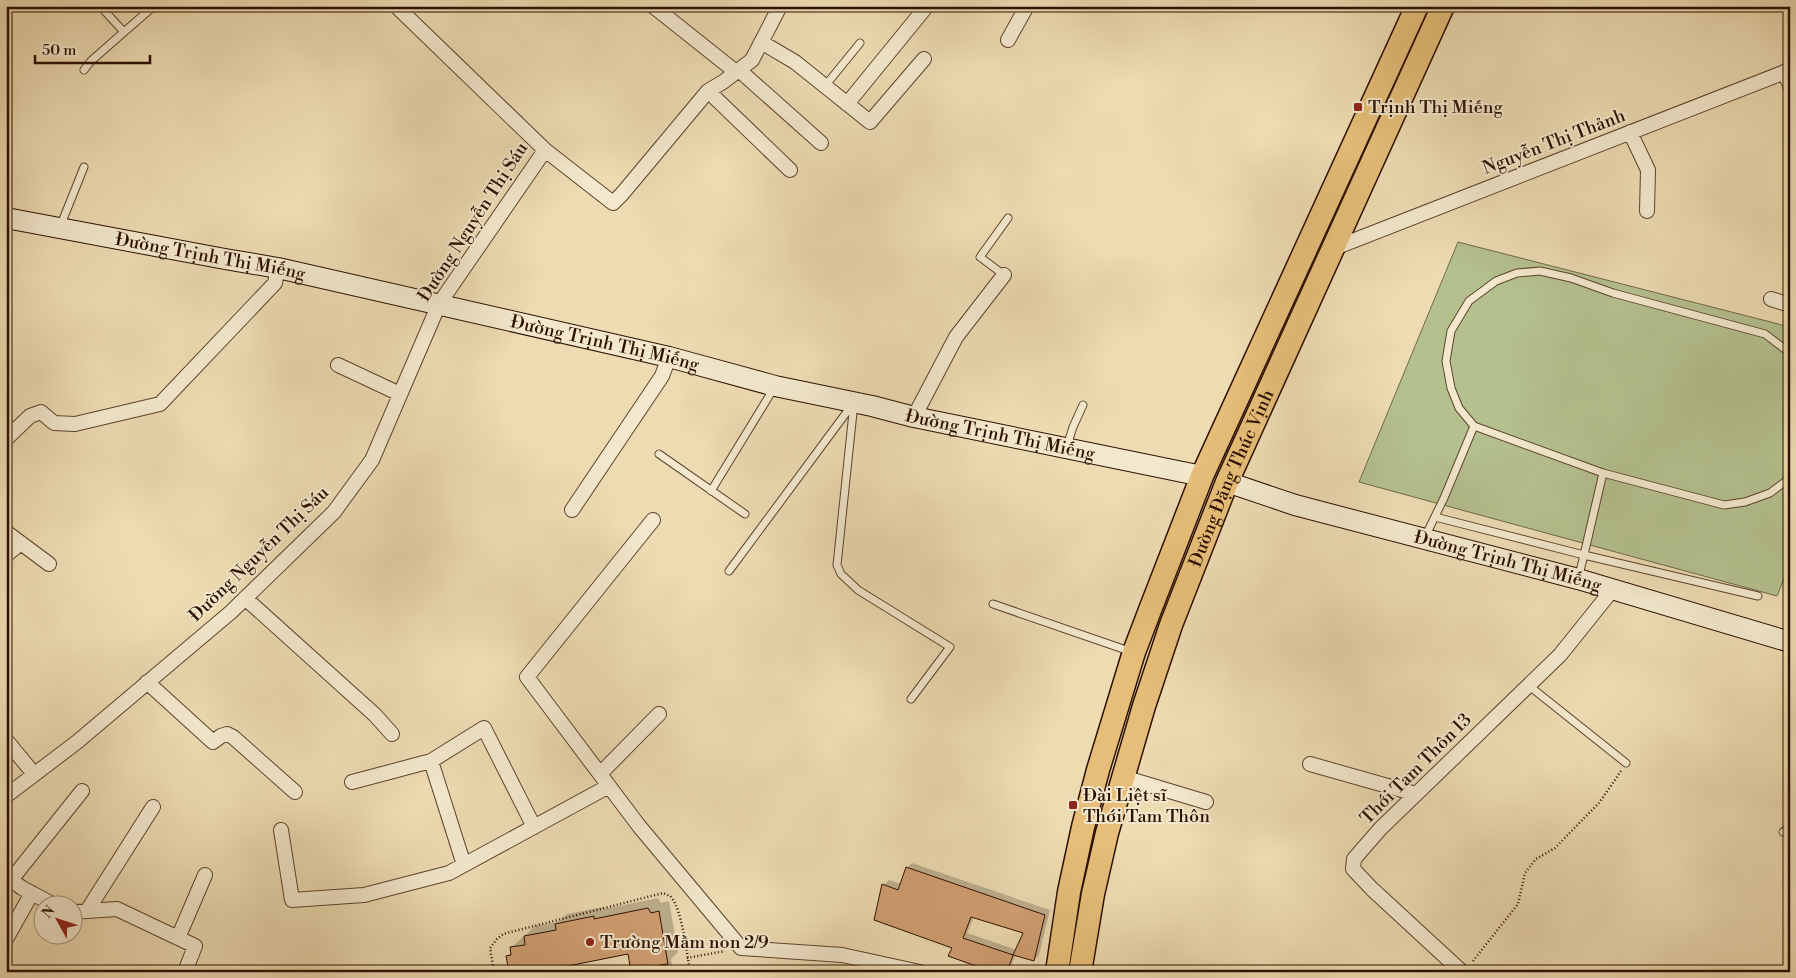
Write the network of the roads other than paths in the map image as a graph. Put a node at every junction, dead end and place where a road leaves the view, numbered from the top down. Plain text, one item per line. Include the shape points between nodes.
1 (100, 6) edge
2 (154, 6) edge
3 (396, 6) edge
4 (653, 6) edge
5 (780, 6) edge
6 (1027, 6) edge
7 (1417, 6) edge
8 (1444, 6) edge
9 (926, 7) edge
10 (124, 32) junction
11 (1008, 40) dead end
12 (761, 42) junction
13 (860, 43) dead end
14 (924, 59) dead end
15 (84, 70) dead end
16 (738, 71) junction
17 (1788, 76) edge
18 (825, 86) junction
19 (708, 91) junction
20 (847, 104) junction
21 (1630, 132) junction
22 (821, 143) dead end
23 (545, 150) junction
24 (84, 167) dead end
25 (790, 170) dead end
26 (1647, 211) dead end
27 (6, 218) edge
28 (1008, 218) dead end
29 (60, 227) junction
30 (1332, 249) junction
31 (278, 268) junction
32 (1004, 275) joint
33 (1771, 299) dead end
34 (439, 304) junction
35 (1790, 305) edge
36 (1790, 353) edge
37 (669, 357) junction
38 (338, 365) dead end
39 (775, 386) junction
40 (400, 394) junction
41 (854, 403) junction
42 (1083, 405) dead end
43 (914, 417) junction
44 (1474, 426) junction
45 (6, 438) edge
46 (1066, 448) junction
47 (659, 454) dead end
48 (1603, 473) junction
49 (1202, 476) junction
50 (1790, 478) edge
51 (1227, 482) junction
52 (711, 491) junction
53 (572, 510) dead end
54 (745, 514) dead end
55 (1435, 517) junction
56 (654, 520) dead end
57 (6, 532) edge
58 (1423, 540) junction
59 (21, 543) junction
60 (6, 555) edge
61 (1584, 555) junction
62 (49, 564) dead end
63 (729, 571) dead end
64 (1578, 579) junction
65 (1613, 589) junction
66 (1758, 596) dead end
67 (245, 598) junction
68 (993, 604) dead end
69 (1790, 642) edge
70 (1134, 652) junction
71 (148, 682) junction
72 (1528, 685) junction
73 (911, 699) dead end
74 (659, 714) dead end
75 (392, 734) dead end
76 (6, 740) edge
77 (431, 761) junction
78 (1626, 763) road end
79 (1310, 764) dead end
80 (34, 774) junction
81 (600, 774) junction
82 (1123, 777) junction
83 (352, 782) dead end
84 (609, 786) junction
85 (82, 791) dead end
86 (295, 792) dead end
87 (1416, 794) junction
88 (6, 796) edge
89 (1206, 802) dead end
90 (153, 807) dead end
91 (534, 827) junction
92 (1790, 827) edge
93 (281, 830) dead end
94 (1783, 832) dead end
95 (464, 865) junction
96 (205, 875) dead end
97 (9, 878) edge
98 (32, 893) junction
99 (38, 896) edge
100 (82, 911) edge
101 (87, 911) junction
102 (178, 938) junction
103 (6, 939) edge
104 (185, 972) edge
105 (920, 972) edge
106 (1057, 972) edge
107 (1080, 972) edge
108 (1462, 972) edge

1 - 10 lane
2 - 10 lane
3 - 23 street, Đường Nguyễn Thị Sáu
4 - 16 street
5 - 12 street
6 - 11 street
7 - 49 main road, Đường Đặng Thúc Vịnh
8 - 30 main road, Đường Đặng Thúc Vịnh
9 - 20 street
10 - 15 lane
12 - 16 street via 752,60
12 - 18 street via 795,62
13 - 18 lane
14 - 20 street via 870,122
16 - 19 street
16 - 22 street
17 - 21 street, Nguyễn Thị Thảnh
18 - 20 street
19 - 23 street via 613,203
19 - 25 street
21 - 26 street via 1648,170
21 - 30 street, Nguyễn Thị Thảnh
23 - 34 street, Đường Nguyễn Thị Sáu
24 - 29 lane
27 - 29 main road, Đường Trịnh Thị Miếng
28 - 32 lane via 980,257
29 - 31 main road, Đường Trịnh Thị Miếng
30 - 51 main road, Đường Đặng Thúc Vịnh
31 - 34 main road, Đường Trịnh Thị Miếng
31 - 45 street via 276,283 160,404 75,424 54,423 41,412 30,416
32 - 43 street via 956,337
33 - 35 street
34 - 37 main road, Đường Trịnh Thị Miếng
34 - 40 street, Đường Nguyễn Thị Sáu
36 - 44 lane via 1765,334 1540,271 1517,273 1496,281 1469,301 1451,331 1446,361 1451,388 1459,408
37 - 39 main road, Đường Trịnh Thị Miếng
37 - 53 street via 662,376
38 - 40 street
39 - 41 main road, Đường Trịnh Thị Miếng
39 - 52 lane
40 - 67 street, Đường Nguyễn Thị Sáu via 372,460 334,512
41 - 43 main road, Đường Trịnh Thị Miếng
41 - 63 lane
41 - 73 lane via 837,565 840,574 858,590 950,647
42 - 46 lane
43 - 46 main road, Đường Trịnh Thị Miếng
44 - 48 lane
44 - 55 lane
46 - 49 main road, Đường Trịnh Thị Miếng
47 - 52 lane
48 - 50 lane via 1724,506 1770,492
48 - 61 lane
49 - 51 main road
49 - 70 main road, Đường Đặng Thúc Vịnh
51 - 58 main road, Đường Trịnh Thị Miếng via 1295,505
51 - 82 main road, Đường Đặng Thúc Vịnh via 1170,625
52 - 54 lane
55 - 58 lane
55 - 61 lane
56 - 81 street via 526,677
57 - 59 street
58 - 64 main road, Đường Trịnh Thị Miếng
59 - 60 street
59 - 62 street
61 - 64 lane
61 - 66 lane
64 - 65 main road, Đường Trịnh Thị Miếng
65 - 69 main road, Đường Trịnh Thị Miếng
65 - 72 street, Thới Tam Thôn 13 via 1560,655
67 - 71 street, Đường Nguyễn Thị Sáu
67 - 75 street
68 - 70 lane
70 - 106 main road, Đường Đặng Thúc Vịnh via 1083,827
71 - 80 street, Đường Nguyễn Thị Sáu
71 - 86 street via 213,742 227,734 233,737
72 - 78 lane
72 - 87 street, Thới Tam Thôn 13
74 - 81 street
76 - 80 street
77 - 83 street
77 - 91 street via 484,728
77 - 95 street
79 - 87 street
80 - 88 street, Đường Nguyễn Thị Sáu
81 - 84 street
82 - 89 street
82 - 107 main road, Đường Đặng Thúc Vịnh via 1093,894
84 - 91 street
84 - 105 street via 741,948 842,955
85 - 97 street
87 - 108 street, Thới Tam Thôn 13 via 1354,859 1353,869
90 - 101 street
91 - 95 street
92 - 94 lane
93 - 95 street via 292,900 364,895 449,874
96 - 102 street
97 - 98 street
98 - 99 street
98 - 103 street
100 - 101 street
101 - 102 street via 117,909
102 - 104 street via 195,946

